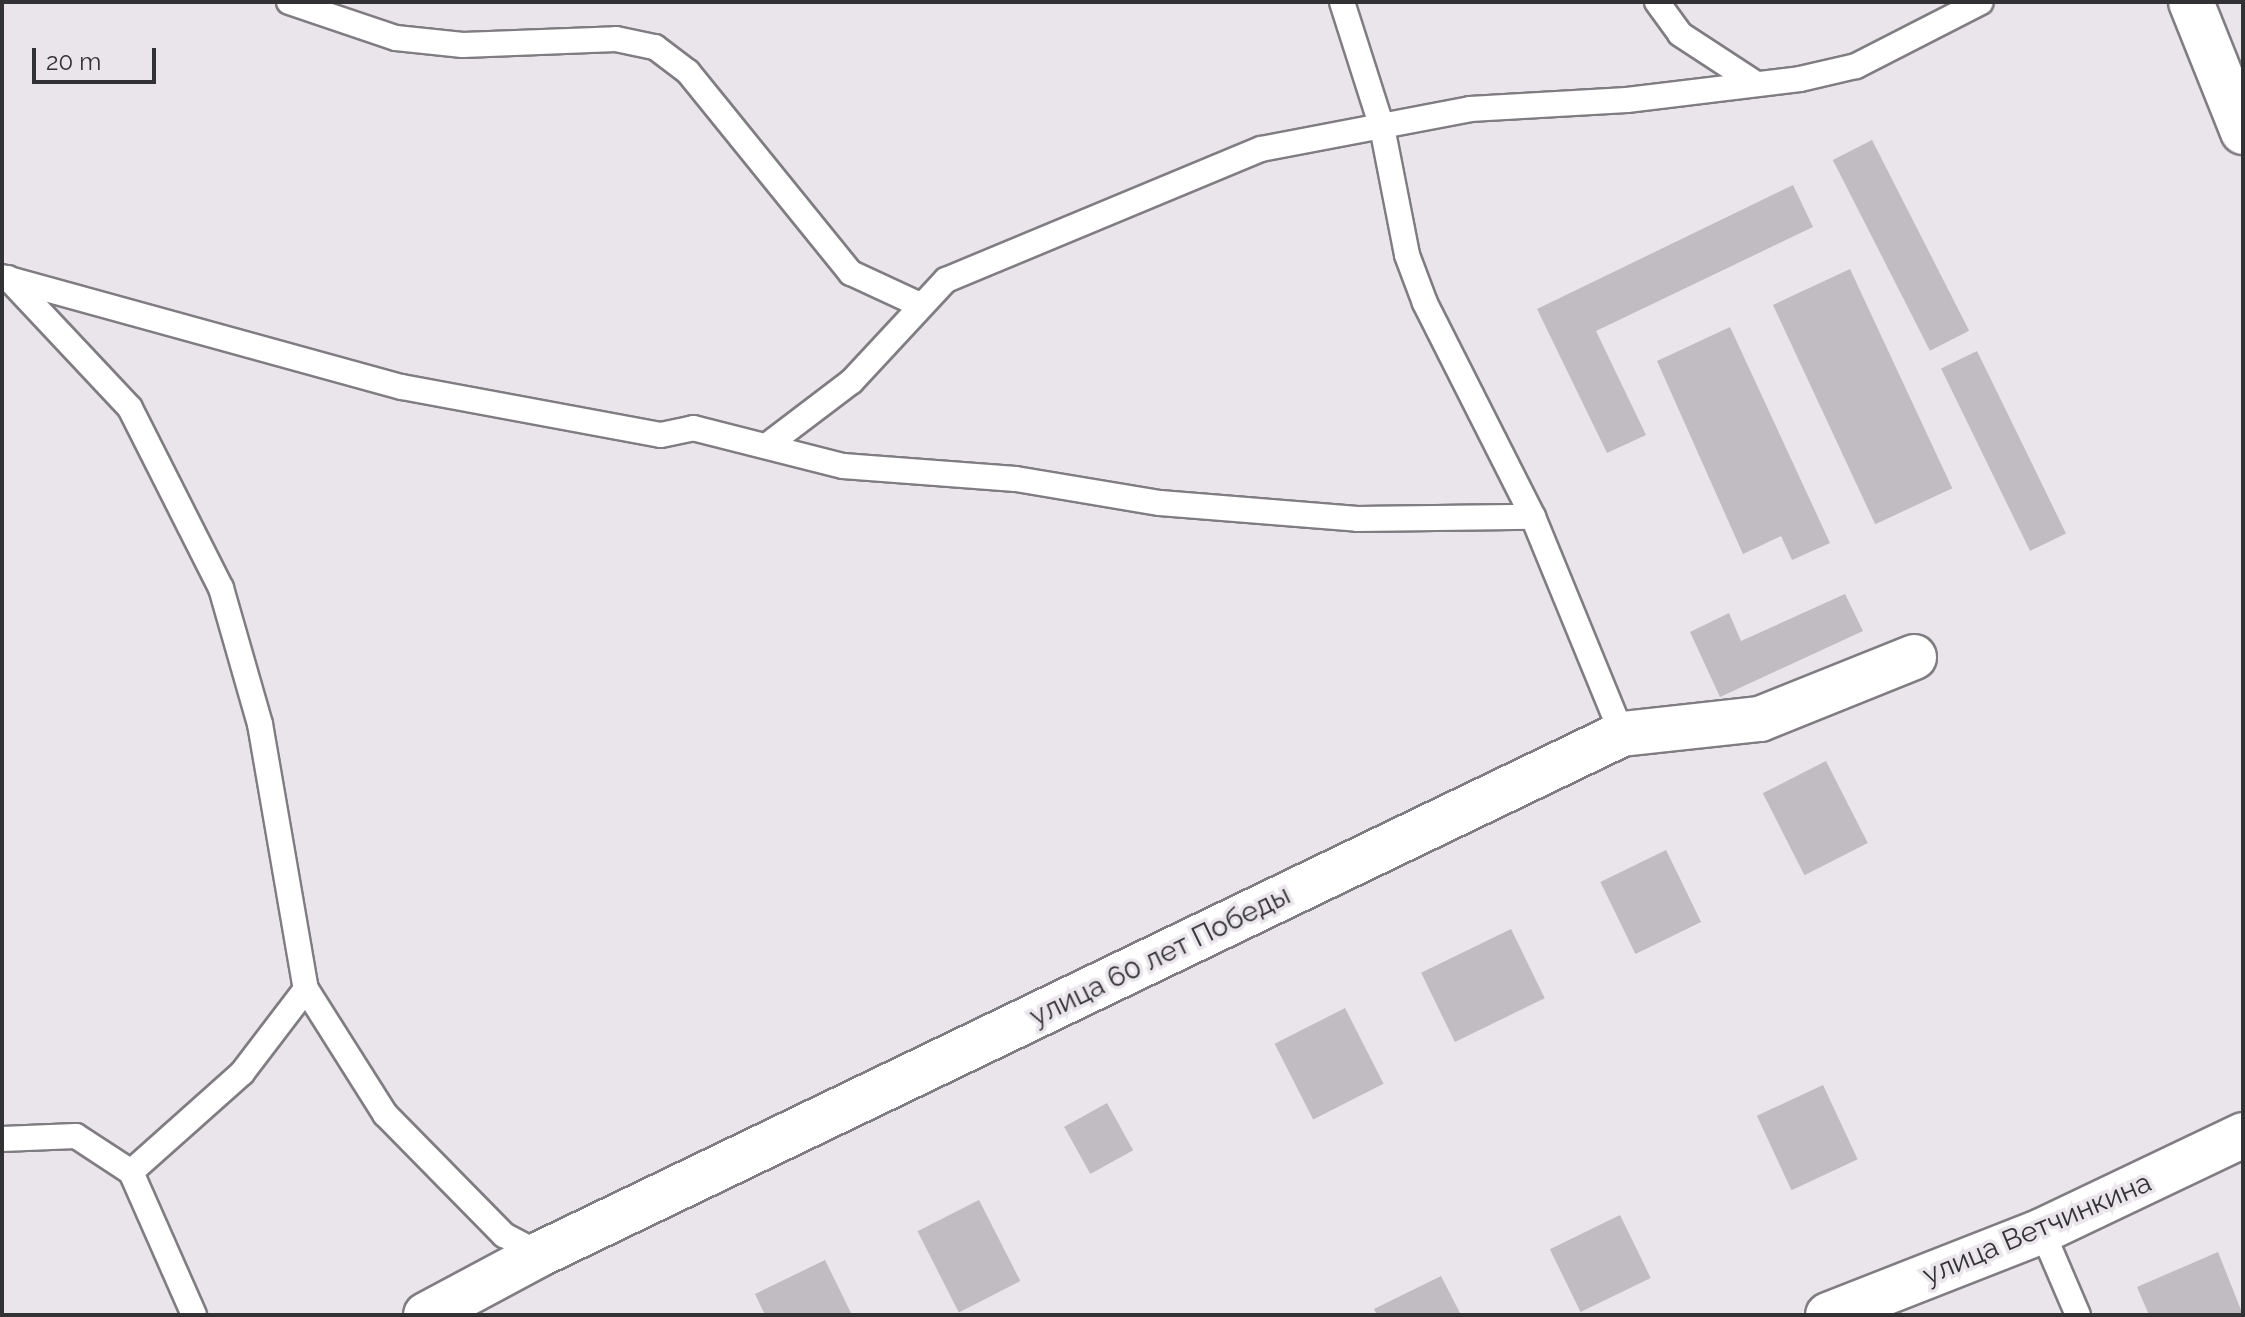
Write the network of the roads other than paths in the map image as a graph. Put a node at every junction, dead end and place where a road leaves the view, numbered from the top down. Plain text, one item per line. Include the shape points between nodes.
1 (289, 2) edge
2 (1342, 2) edge
3 (1657, 2) edge
4 (1981, 2) edge
5 (2191, 2) edge
6 (1755, 83) junction
7 (1382, 127) junction
8 (2243, 132) edge
9 (5, 277) edge
10 (918, 304) junction
11 (769, 444) junction
12 (1533, 517) junction
13 (1914, 657) dead end
14 (1622, 734) junction
15 (306, 989) junction
16 (2243, 1135) edge
17 (2, 1139) edge
18 (131, 1172) junction
19 (2042, 1231) junction
20 (540, 1254) junction
21 (194, 1315) edge
22 (426, 1315) edge
23 (1828, 1315) edge
24 (2078, 1315) edge

1 - 10 lane via 396,38 463,45 616,39 655,47 706,92 851,273
2 - 7 lane
3 - 6 lane via 1680,34
4 - 6 lane via 1856,66
5 - 8 street
6 - 7 lane via 1627,100 1470,109
7 - 10 lane via 1261,149 946,280
7 - 12 lane via 1407,255 1425,303
9 - 11 lane via 402,387 661,435 693,428
9 - 15 lane via 130,408 221,588 260,724
10 - 11 lane via 852,381
11 - 12 lane via 843,466 1016,479 1160,503 1357,519
12 - 14 lane
13 - 14 street, улица 60 лет Победы via 1760,719
14 - 20 street, улица 60 лет Победы
15 - 18 lane via 242,1073
15 - 20 lane via 385,1114 504,1235
16 - 19 street, улица Ветчинкина
17 - 18 lane via 76,1136
18 - 21 lane
19 - 23 street, улица Ветчинкина
19 - 24 lane
20 - 22 street, улица 60 лет Победы

